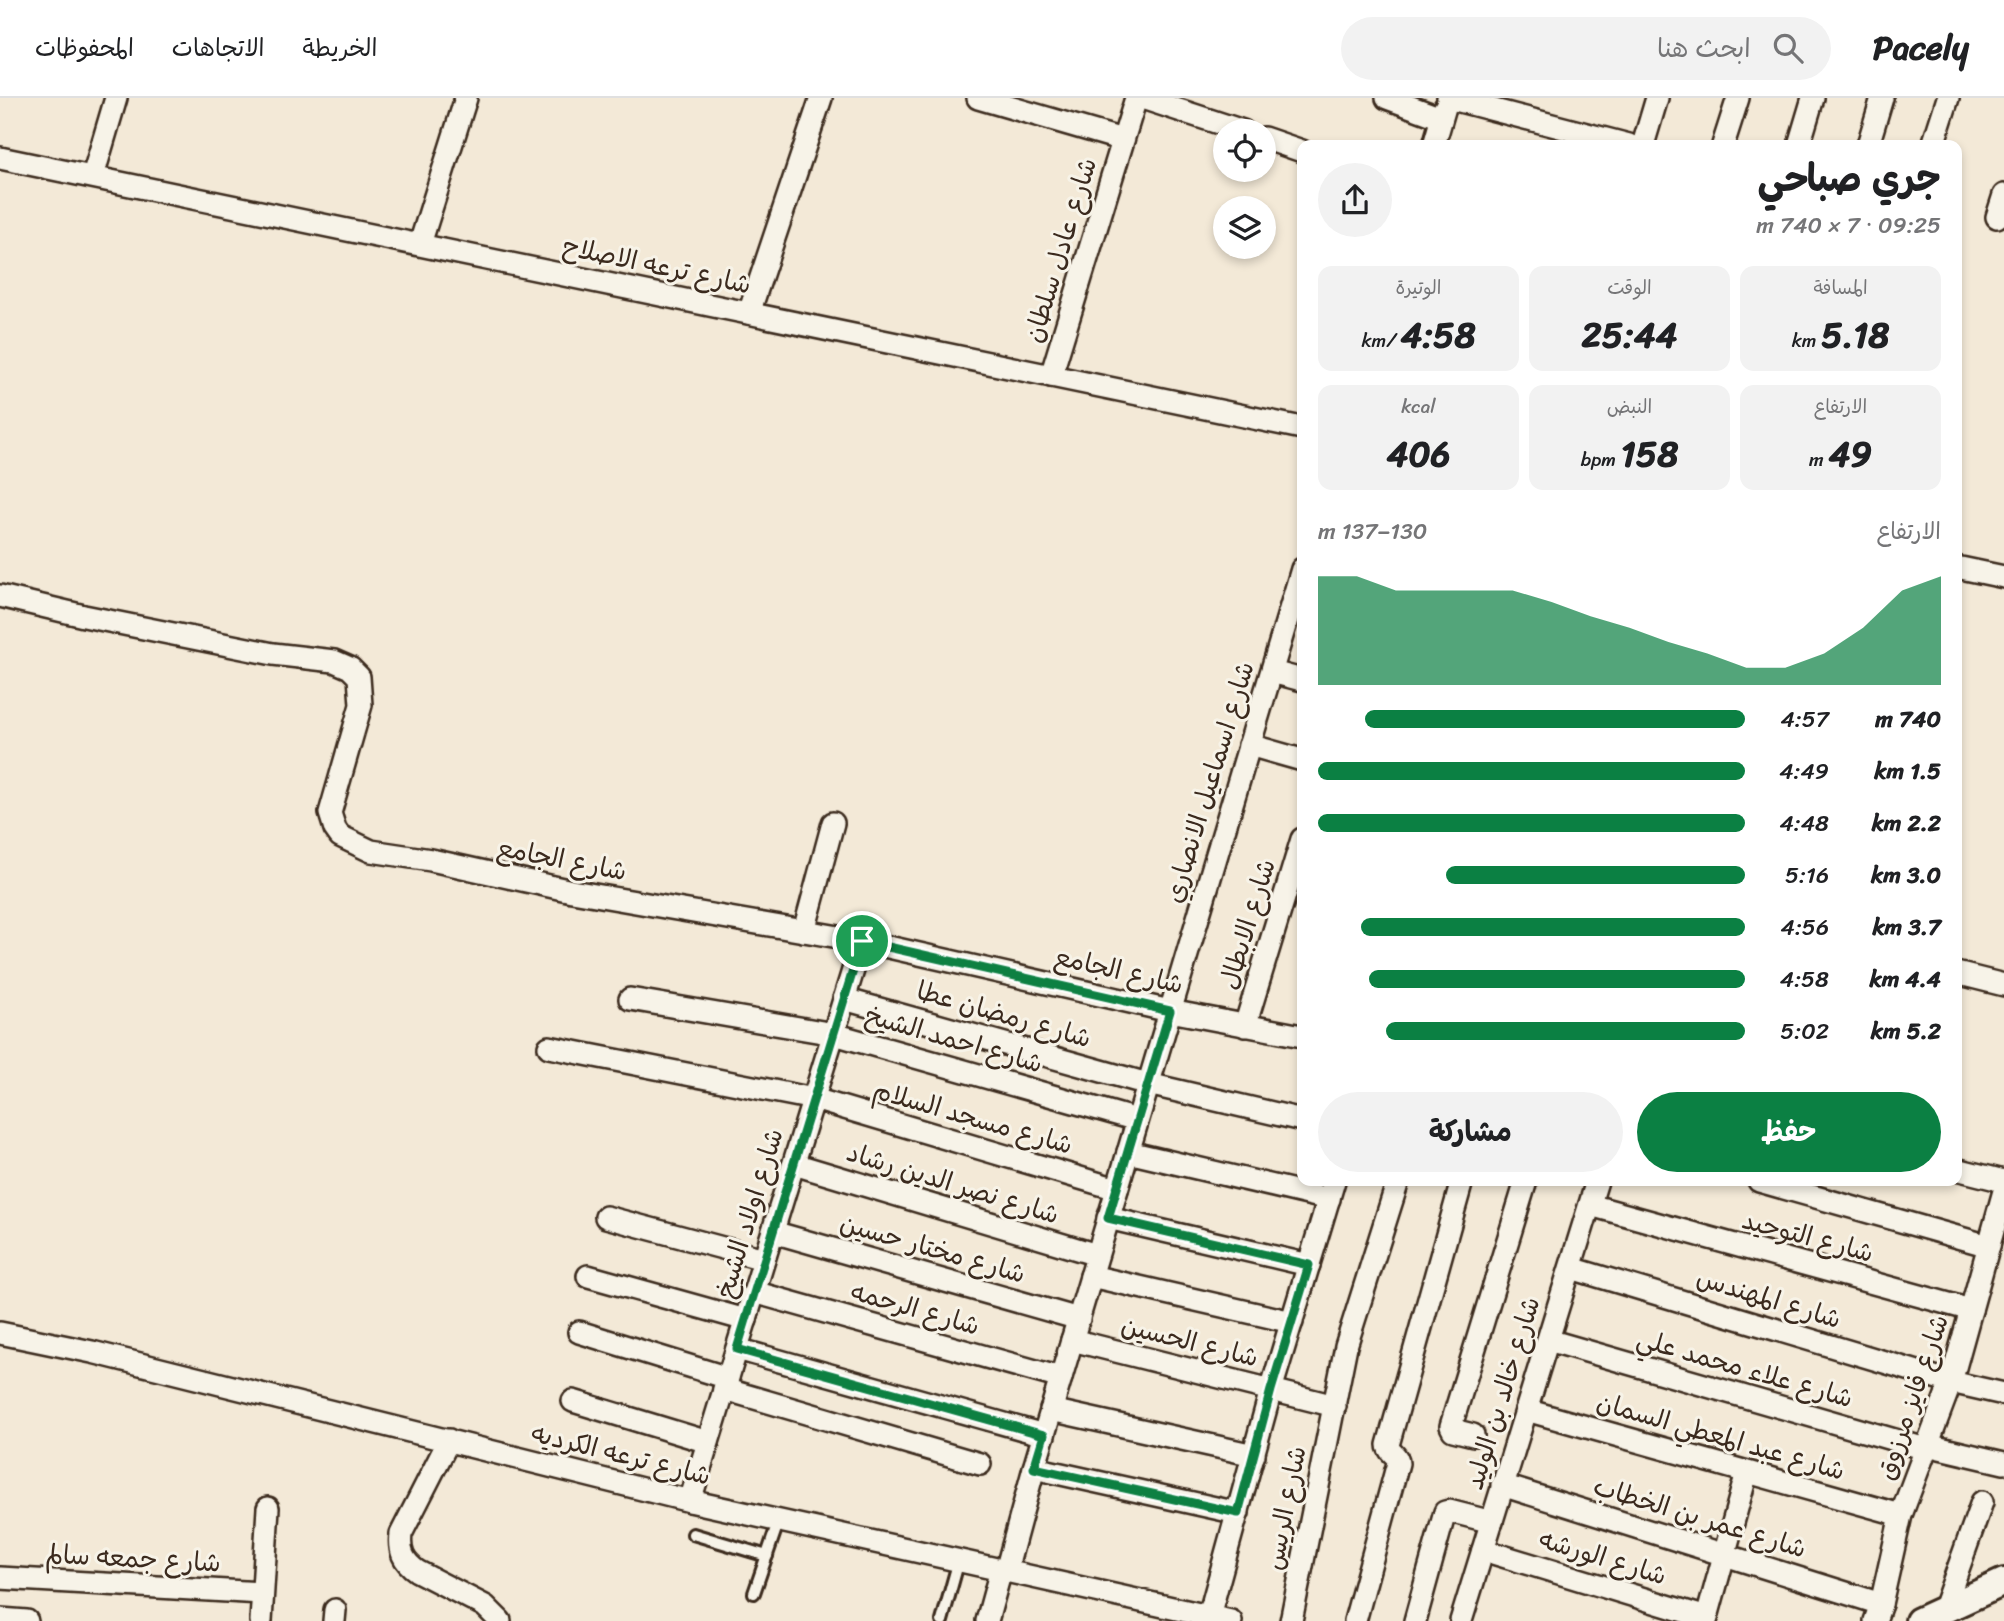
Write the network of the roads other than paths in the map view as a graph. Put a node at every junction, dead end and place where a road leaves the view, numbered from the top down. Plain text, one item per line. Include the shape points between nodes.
1 (116, 98) edge
2 (466, 98) edge
3 (821, 98) edge
4 (978, 98) edge
5 (1136, 98) edge
6 (1143, 98) edge
7 (1387, 98) edge
8 (1657, 98) edge
9 (1738, 98) edge
10 (1813, 98) edge
11 (1882, 98) edge
12 (1948, 98) edge
13 (1446, 105) edge
14 (1213, 121) edge
15 (1123, 140) junction
16 (1436, 140) edge
17 (1606, 140) edge
18 (1644, 140) edge
19 (1725, 140) edge
20 (1800, 140) edge
21 (1869, 140) edge
22 (1935, 140) edge
23 (1276, 142) edge
24 (1297, 149) edge
25 (0, 158) edge
26 (93, 176) junction
27 (2004, 195) edge
28 (1997, 217) dead end
29 (420, 244) junction
30 (749, 313) junction
31 (1051, 376) junction
32 (1297, 427) edge
33 (1962, 568) edge
34 (2004, 577) edge
35 (0, 596) edge
36 (1297, 603) edge
37 (1272, 672) junction
38 (1297, 679) edge
39 (1250, 745) junction
40 (1297, 759) edge
41 (833, 823) dead end
42 (1297, 855) edge
43 (804, 931) junction
44 (862, 941) junction
45 (1962, 974) edge
46 (2004, 985) edge
47 (630, 999) dead end
48 (845, 999) junction
49 (1170, 1011) junction
50 (1245, 1026) junction
51 (834, 1034) junction
52 (1297, 1035) edge
53 (550, 1047) dead end
54 (1148, 1084) junction
55 (814, 1099) junction
56 (1297, 1119) edge
57 (1138, 1120) junction
58 (1128, 1152) junction
59 (794, 1164) junction
60 (1962, 1170) edge
61 (2004, 1181) edge
62 (1297, 1183) edge
63 (1311, 1186) edge
64 (1396, 1186) edge
65 (1461, 1186) edge
66 (1524, 1186) edge
67 (1596, 1186) edge
68 (1777, 1186) edge
69 (1117, 1189) junction
70 (1332, 1190) edge
71 (2004, 1191) edge
72 (1590, 1205) junction
73 (606, 1217) dead end
74 (1108, 1218) junction
75 (773, 1232) junction
76 (1989, 1245) junction
77 (764, 1259) junction
78 (1309, 1265) junction
79 (1094, 1266) junction
80 (1571, 1268) junction
81 (588, 1276) dead end
82 (754, 1292) junction
83 (1971, 1310) junction
84 (1079, 1319) junction
85 (746, 1320) junction
86 (1292, 1322) junction
87 (579, 1332) dead end
88 (0, 1333) edge
89 (1072, 1340) junction
90 (1548, 1340) junction
91 (737, 1349) junction
92 (1061, 1378) junction
93 (1951, 1382) junction
94 (726, 1383) junction
95 (1271, 1390) junction
96 (2004, 1394) edge
97 (573, 1401) dead end
98 (1335, 1406) junction
99 (1051, 1410) junction
100 (1526, 1410) junction
101 (1044, 1435) junction
102 (1473, 1435) dead end
103 (449, 1440) junction
104 (708, 1442) junction
105 (1927, 1447) junction
106 (1254, 1455) junction
107 (2004, 1463) edge
108 (980, 1464) dead end
109 (1034, 1468) junction
110 (1747, 1472) junction
111 (1502, 1485) junction
112 (690, 1501) junction
113 (1982, 1502) dead end
114 (268, 1508) dead end
115 (1238, 1513) junction
116 (1901, 1515) junction
117 (779, 1520) junction
118 (1492, 1522) junction
119 (694, 1534) dead end
120 (1483, 1550) junction
121 (1724, 1554) junction
122 (766, 1556) junction
123 (959, 1560) junction
124 (1004, 1571) junction
125 (0, 1578) edge
126 (2004, 1582) edge
127 (754, 1592) dead end
128 (262, 1593) junction
129 (1878, 1612) edge
130 (1174, 1615) edge
131 (1209, 1616) junction
132 (1931, 1616) edge
133 (0, 1619) edge
134 (1706, 1619) edge
135 (27, 1621) edge
136 (261, 1621) edge
137 (500, 1621) edge
138 (942, 1621) edge
139 (987, 1621) edge
140 (1231, 1621) edge
141 (1291, 1621) edge
142 (1355, 1621) edge
143 (1415, 1621) edge
144 (1461, 1621) edge

1 - 26 street
2 - 29 street
3 - 30 street
4 - 15 street, شارع عادل سلطان
5 - 15 street, شارع عادل سلطان
6 - 14 street
7 - 13 street
8 - 18 street
9 - 19 street
10 - 20 street
11 - 21 street
12 - 22 street
13 - 16 street
13 - 17 street
15 - 31 street, شارع عادل سلطان
23 - 24 street
25 - 26 street, شارع ترعه الاصلاح
26 - 29 street, شارع ترعه الاصلاح
27 - 28 street
29 - 30 street, شارع ترعه الاصلاح
30 - 31 street, شارع ترعه الاصلاح
31 - 32 street, شارع ترعه الاصلاح
33 - 34 street
35 - 43 street, شارع الجامع via 273,654 334,661 350,668 359,677 361,705 330,813 340,836 371,851
36 - 37 street, شارع اسماعيل الانصاري
37 - 38 street
37 - 39 street, شارع اسماعيل الانصاري
39 - 40 street
39 - 49 street, شارع اسماعيل الانصاري
41 - 43 street
42 - 50 street, شارع الابطال
43 - 44 street, شارع الجامع
44 - 48 street, شارع اولاد الشيخ
44 - 49 street, شارع الجامع
45 - 46 street
47 - 51 street, شارع احمد الشيخ
48 - 51 street, شارع اولاد الشيخ
48 - 54 street, شارع رمضان عطا
49 - 50 street, شارع الجامع
49 - 54 street, شارع اسماعيل الانصاري
50 - 52 street, شارع الجامع
51 - 55 street, شارع اولاد الشيخ
51 - 57 street, شارع احمد الشيخ
53 - 55 street, شارع مسجد السلام
54 - 56 street, شارع رمضان عطا
54 - 57 street, شارع اسماعيل الانصاري
55 - 59 street, شارع اولاد الشيخ
55 - 69 street, شارع مسجد السلام
57 - 58 street, شارع اسماعيل الانصاري
58 - 62 street
58 - 69 street, شارع اسماعيل الانصاري
59 - 75 street, شارع اولاد الشيخ
59 - 79 street, شارع نصر الدين رشاد
60 - 61 street
63 - 70 street
64 - 98 street, شارع الريس via 1346,1346
65 - 142 street via 1388,1445 1398,1463
66 - 102 street via 1451,1426
67 - 72 street, شارع خالد بن الوليد
68 - 76 street
69 - 74 street, شارع اسماعيل الانصاري
70 - 78 street
71 - 76 street, شارع فايز مرزوق
72 - 80 street, شارع خالد بن الوليد
72 - 83 street, شارع التوحيد
73 - 77 street
74 - 78 street
74 - 79 street, شارع اسماعيل الانصاري
75 - 77 street, شارع اولاد الشيخ
75 - 84 street, شارع مختار حسين
76 - 83 street, شارع فايز مرزوق
77 - 82 street, شارع اولاد الشيخ
78 - 86 street
79 - 84 street, شارع اسماعيل الانصاري
79 - 86 street, شارع نصر الدين رشاد
80 - 90 street, شارع خالد بن الوليد
80 - 93 street, شارع المهندس
81 - 85 street
82 - 85 street, شارع اولاد الشيخ
82 - 92 street, شارع الرحمه
83 - 93 street, شارع فايز مرزوق
84 - 89 street, شارع اسماعيل الانصاري
85 - 91 street, شارع اولاد الشيخ
86 - 95 street
87 - 94 street
88 - 103 street, شارع ترعه الكرديه
89 - 92 street, شارع اسماعيل الانصاري
89 - 95 street, شارع الحسين
90 - 100 street, شارع خالد بن الوليد
90 - 105 street, شارع علاء محمد علي
91 - 94 street, شارع اولاد الشيخ
91 - 101 street
92 - 99 street, شارع اسماعيل الانصاري
93 - 96 street, شارع المهندس
93 - 105 street, شارع فايز مرزوق
94 - 104 street, شارع اولاد الشيخ
94 - 108 street
95 - 98 street, شارع الحسين
95 - 106 street
97 - 104 street
98 - 141 street, شارع الريس
99 - 101 street, شارع اسماعيل الانصاري
99 - 106 street
100 - 110 street, شارع عبد المعطي السمان
100 - 111 street, شارع خالد بن الوليد
101 - 109 street, شارع اسماعيل الانصاري
103 - 112 street, شارع ترعه الكرديه
103 - 137 street via 399,1545 416,1572 485,1606
104 - 112 street, شارع اولاد الشيخ
105 - 107 street, شارع علاء محمد علي
105 - 116 street, شارع فايز مرزوق
106 - 115 street
109 - 115 street
109 - 124 street, شارع اسماعيل الانصاري
110 - 116 street, شارع عبد المعطي السمان
110 - 121 street
111 - 118 street, شارع خالد بن الوليد
111 - 121 street, شارع عمر بن الخطاب
112 - 117 street, شارع ترعه الكرديه
113 - 132 street
114 - 128 street
115 - 131 street
116 - 129 street, شارع فايز مرزوق
117 - 122 lane
117 - 123 street, شارع ترعه الكرديه
118 - 120 street, شارع خالد بن الوليد
118 - 143 street via 1445,1512
119 - 122 lane
120 - 134 street, شارع الورشه
120 - 144 street, شارع خالد بن الوليد
121 - 129 street, شارع عمر بن الخطاب
121 - 134 street
122 - 127 lane
123 - 124 street, شارع ترعه الكرديه
123 - 138 lane
124 - 130 street, شارع ترعه الكرديه
124 - 139 street, شارع اسماعيل الانصاري
125 - 128 street, شارع جمعه سالم
126 - 132 street
128 - 136 street
130 - 131 street, شارع ترعه الكرديه
131 - 140 street, شارع ترعه الكرديه
133 - 135 street

